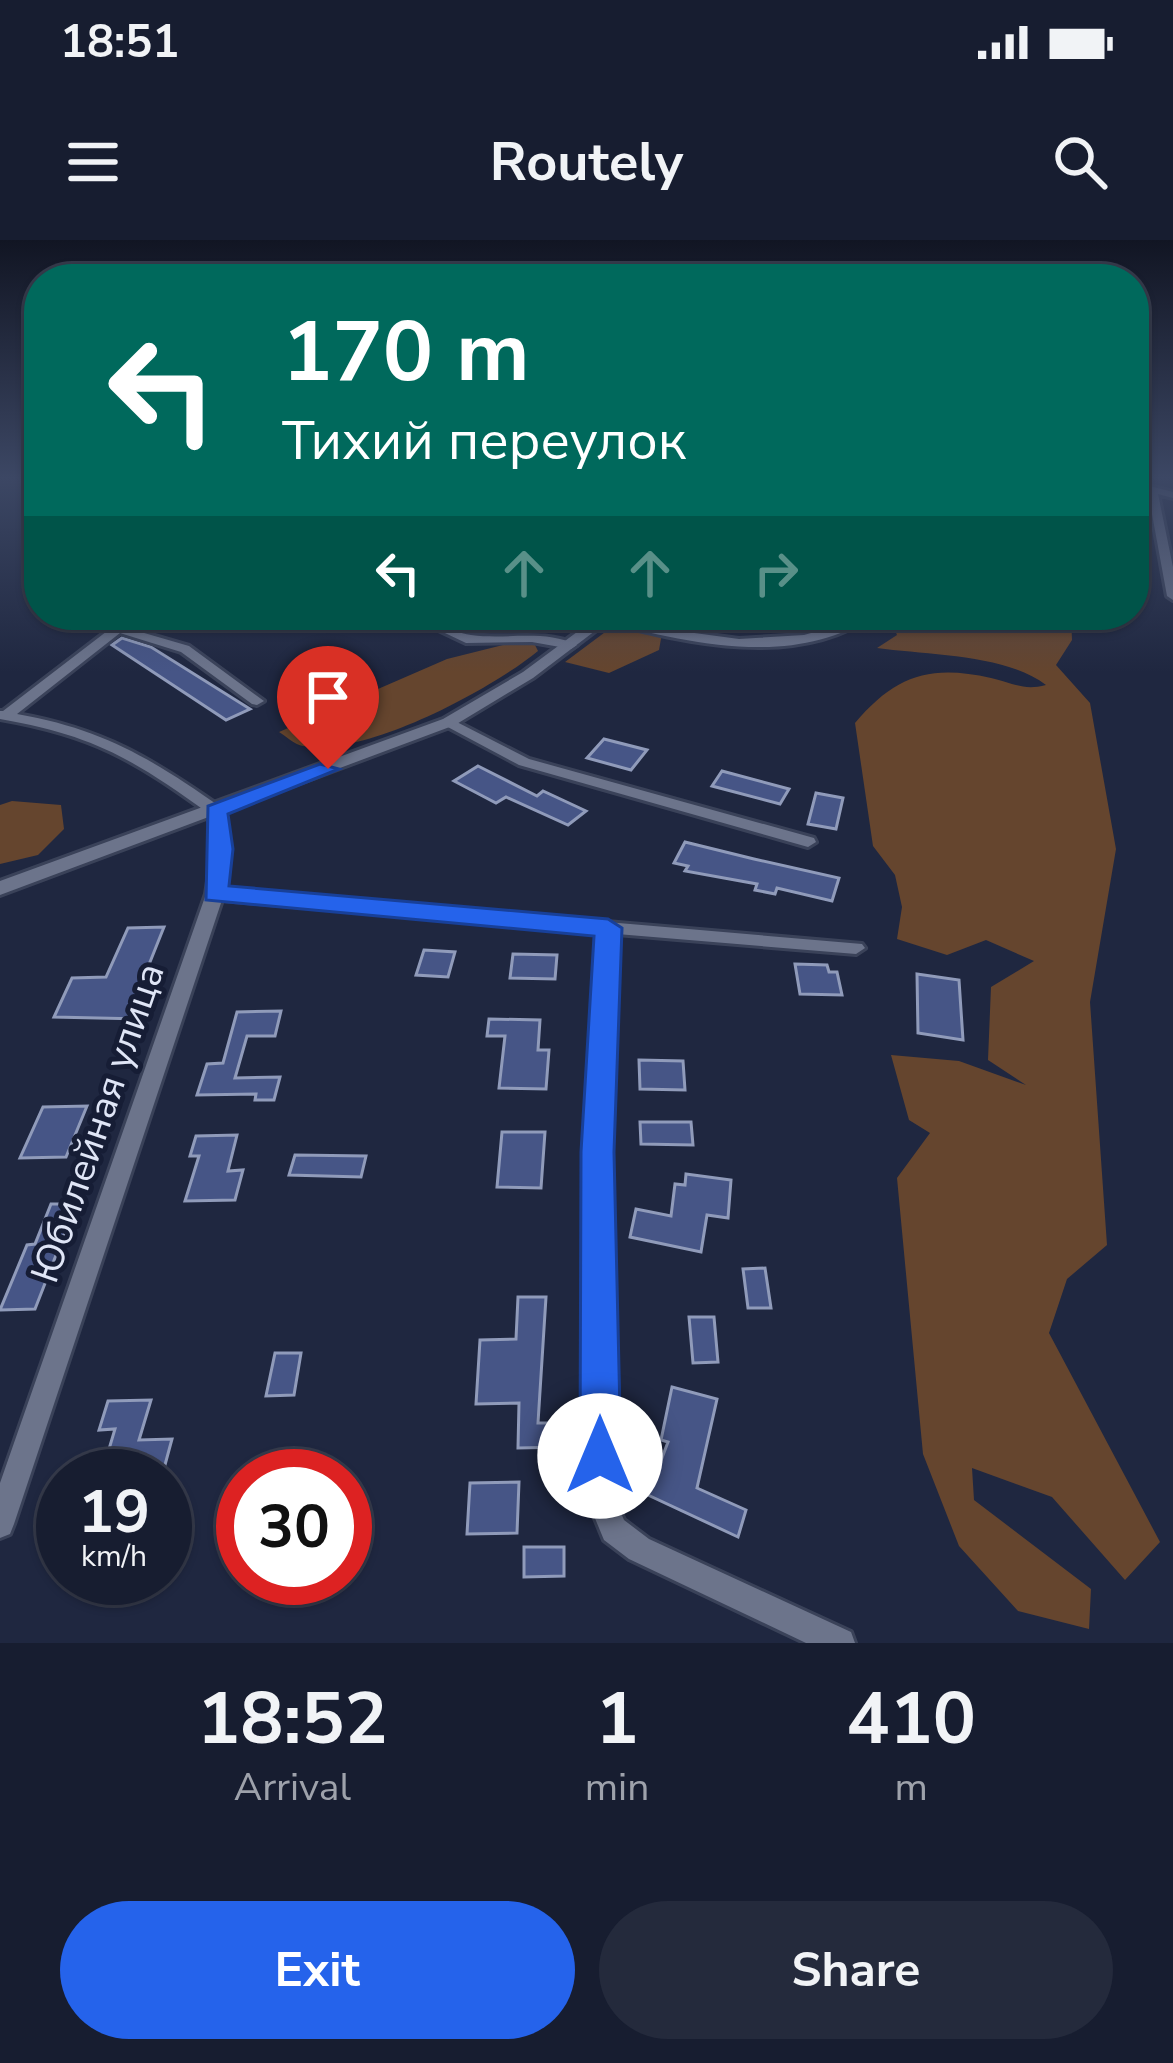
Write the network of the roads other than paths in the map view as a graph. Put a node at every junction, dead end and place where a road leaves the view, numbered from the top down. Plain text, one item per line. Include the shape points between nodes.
1 (1163, 541) edge
2 (1173, 596) edge
3 (117, 630) edge
4 (121, 630) edge
5 (446, 630) edge
6 (590, 630) edge
7 (654, 630) edge
8 (841, 630) edge
9 (571, 645) junction
10 (257, 701) dead end
11 (3, 716) edge
12 (449, 722) junction
13 (216, 811) junction
14 (808, 842) dead end
15 (0, 888) edge
16 (215, 894) junction
17 (608, 928) junction
18 (856, 948) dead end
19 (0, 1524) edge
20 (840, 1643) edge

1 - 2 street
3 - 11 street
4 - 10 street via 185,649
5 - 9 street via 466,639
6 - 9 street
7 - 8 street via 747,645
9 - 12 street
11 - 13 street via 101,736
12 - 13 street
12 - 14 street via 524,762
13 - 15 street
13 - 16 street, Юбилейная улица
16 - 17 street
16 - 19 street, Юбилейная улица
17 - 18 street
17 - 20 street via 598,1152 601,1499 614,1530 639,1550

